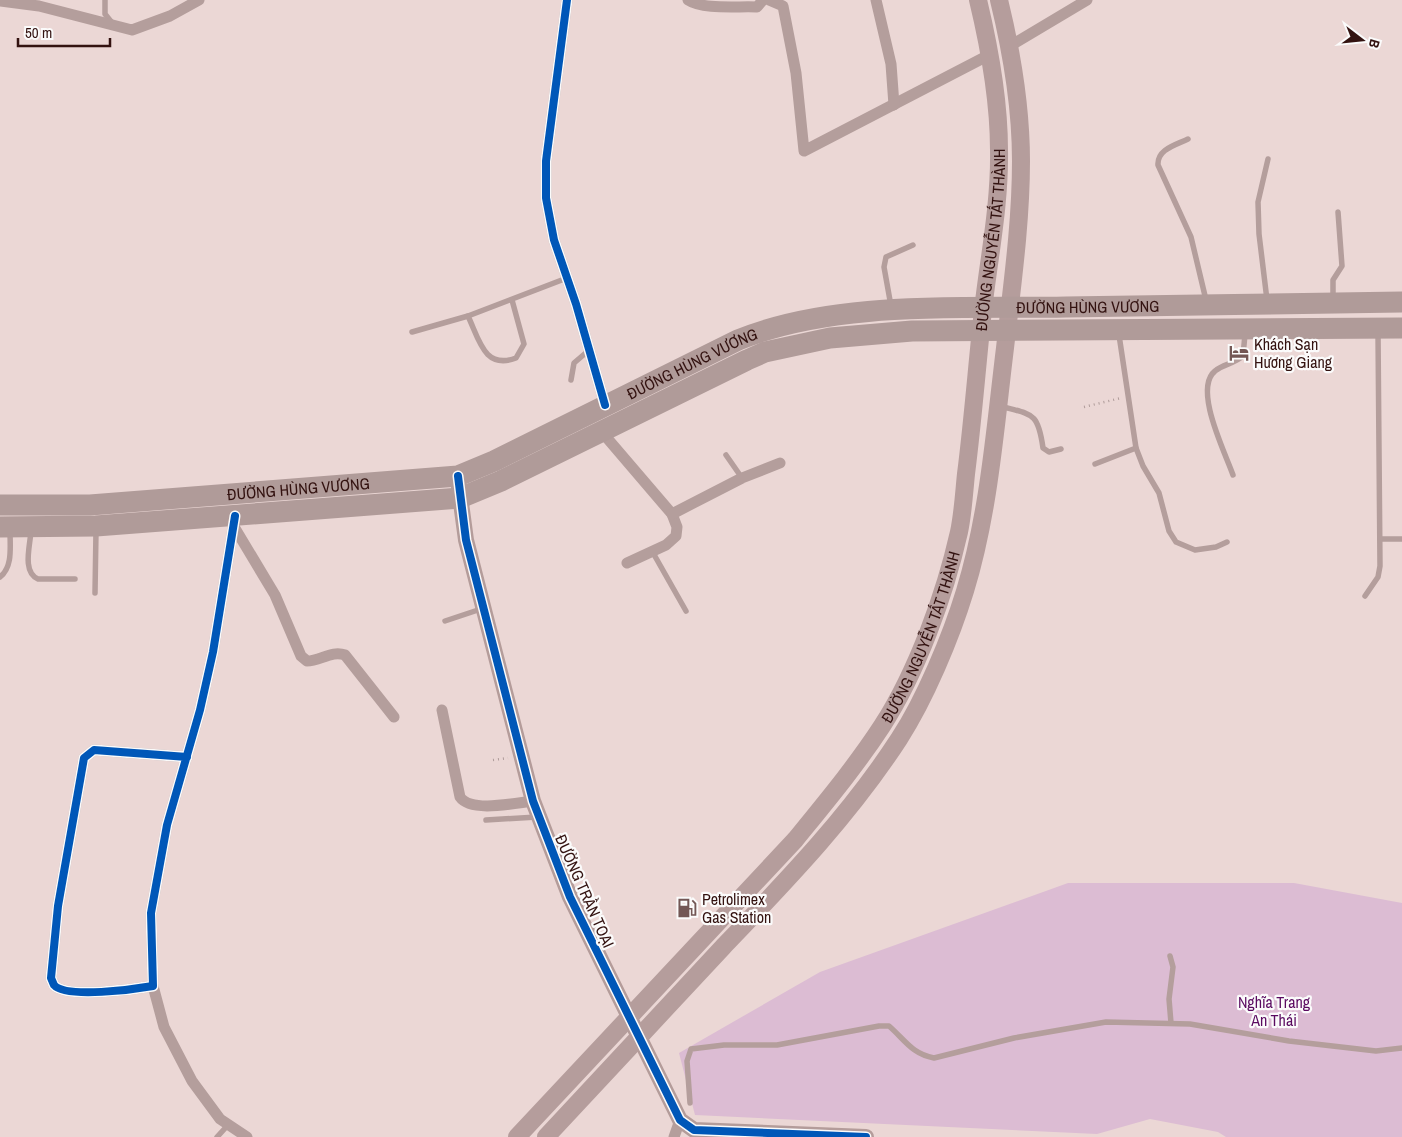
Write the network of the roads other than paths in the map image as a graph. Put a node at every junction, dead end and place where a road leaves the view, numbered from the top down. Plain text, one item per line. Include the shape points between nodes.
1 (104, 0) edge
2 (199, 0) edge
3 (567, 0) edge
4 (688, 0) edge
5 (763, 0) edge
6 (769, 0) edge
7 (876, 0) edge
8 (978, 0) edge
9 (1000, 0) edge
10 (1087, 0) edge
11 (0, 1) edge
12 (116, 28) junction
13 (1010, 46) junction
14 (992, 60) junction
15 (894, 105) junction
16 (1188, 139) dead end
17 (1268, 159) dead end
18 (1338, 212) dead end
19 (913, 245) dead end
20 (567, 278) junction
21 (512, 300) junction
22 (1402, 302) edge
23 (1332, 303) junction
24 (1268, 304) junction
25 (1208, 306) junction
26 (983, 308) junction
27 (1009, 308) junction
28 (892, 311) junction
29 (468, 316) junction
30 (1244, 317) junction
31 (1378, 328) junction
32 (1402, 328) edge
33 (1118, 330) junction
34 (981, 331) junction
35 (1007, 331) junction
36 (412, 332) dead end
37 (588, 351) junction
38 (571, 380) dead end
39 (605, 404) junction
40 (998, 406) junction
41 (601, 431) junction
42 (1136, 448) junction
43 (1061, 449) dead end
44 (726, 455) dead end
45 (780, 462) dead end
46 (1095, 464) dead end
47 (1233, 475) dead end
48 (458, 476) junction
49 (742, 478) junction
50 (460, 498) junction
51 (0, 505) edge
52 (672, 514) junction
53 (234, 521) junction
54 (96, 526) junction
55 (5, 527) edge
56 (32, 527) junction
57 (1380, 539) junction
58 (1402, 539) edge
59 (1227, 542) dead end
60 (652, 551) junction
61 (627, 563) dead end
62 (0, 578) edge
63 (75, 579) dead end
64 (95, 593) dead end
65 (1365, 596) dead end
66 (484, 609) junction
67 (686, 611) dead end
68 (445, 621) dead end
69 (442, 710) dead end
70 (394, 717) dead end
71 (187, 757) junction
72 (533, 802) junction
73 (539, 817) junction
74 (486, 820) dead end
75 (713, 928) junction
76 (728, 942) junction
77 (1170, 956) dead end
78 (153, 986) junction
79 (630, 1016) junction
80 (1170, 1023) junction
81 (640, 1036) junction
82 (1402, 1048) edge
83 (690, 1103) dead end
84 (680, 1120) junction
85 (228, 1125) junction
86 (217, 1137) edge
87 (247, 1137) edge
88 (517, 1137) edge
89 (546, 1137) edge
90 (674, 1137) edge
91 (866, 1137) edge

1 - 12 lane via 105,14
2 - 12 street via 170,16 132,30
3 - 20 street via 546,161 546,198 554,240
4 - 5 street via 694,4 756,7
6 - 15 street via 783,6 796,73 804,151
7 - 15 street via 891,64
8 - 14 main road, ĐƯỜNG NGUYỄN TẤT THÀNH
9 - 13 main road, ĐƯỜNG NGUYỄN TẤT THÀNH
10 - 13 street
11 - 12 street via 39,6
13 - 27 main road, ĐƯỜNG NGUYỄN TẤT THÀNH via 1021,157
14 - 15 street
14 - 26 main road, ĐƯỜNG NGUYỄN TẤT THÀNH via 1000,151
16 - 25 lane via 1163,151 1157,159 1191,237
17 - 24 lane via 1258,202
18 - 23 lane via 1342,266 1333,280
19 - 28 lane via 886,257 884,267
20 - 21 lane
20 - 37 street
21 - 29 lane
21 - 29 lane via 524,344 516,358 506,362 494,360 484,351
22 - 23 highway, ĐƯỜNG HÙNG VƯƠNG
23 - 24 highway, ĐƯỜNG HÙNG VƯƠNG
24 - 30 highway, ĐƯỜNG HÙNG VƯƠNG
25 - 27 highway, ĐƯỜNG HÙNG VƯƠNG
25 - 30 highway, ĐƯỜNG HÙNG VƯƠNG
26 - 27 highway, ĐƯỜNG HÙNG VƯƠNG
26 - 28 highway, ĐƯỜNG HÙNG VƯƠNG
26 - 34 main road, ĐƯỜNG NGUYỄN TẤT THÀNH
27 - 35 main road, ĐƯỜNG NGUYỄN TẤT THÀNH
28 - 39 highway, ĐƯỜNG HÙNG VƯƠNG via 826,316 757,332
29 - 36 lane
30 - 31 highway, ĐƯỜNG HÙNG VƯƠNG
30 - 33 highway, ĐƯỜNG HÙNG VƯƠNG
30 - 47 lane via 1243,356 1235,363 1216,370 1206,387 1207,401
31 - 32 highway, ĐƯỜNG HÙNG VƯƠNG
31 - 57 lane
33 - 35 highway, ĐƯỜNG HÙNG VƯƠNG
33 - 42 lane
34 - 35 highway, ĐƯỜNG HÙNG VƯƠNG
34 - 41 highway, ĐƯỜNG HÙNG VƯƠNG via 830,338 765,352
34 - 75 main road, ĐƯỜNG NGUYỄN TẤT THÀNH via 959,530 945,583 912,666 882,725 836,788 795,840
35 - 40 main road, ĐƯỜNG NGUYỄN TẤT THÀNH
37 - 38 lane via 574,364
37 - 39 street
39 - 48 highway, ĐƯỜNG HÙNG VƯƠNG
40 - 43 lane via 1034,416 1043,448 1049,452
40 - 76 main road, ĐƯỜNG NGUYỄN TẤT THÀNH via 979,539 965,593 926,690 901,736 839,820
41 - 50 highway, ĐƯỜNG HÙNG VƯƠNG
41 - 52 street
42 - 46 lane
42 - 59 lane via 1159,493 1169,531 1176,542 1194,550
44 - 49 lane
45 - 49 street
48 - 50 street, ĐƯỜNG TRẦN TOẠI
48 - 51 highway, ĐƯỜNG HÙNG VƯƠNG via 90,505
49 - 52 street
50 - 53 highway, ĐƯỜNG HÙNG VƯƠNG
50 - 66 street, ĐƯỜNG TRẦN TOẠI via 466,540
52 - 60 street via 677,527 676,536
53 - 54 highway, ĐƯỜNG HÙNG VƯƠNG
53 - 70 street via 275,595 301,656 307,661 336,654 345,656
53 - 71 street via 213,652
54 - 56 highway, ĐƯỜNG HÙNG VƯƠNG
54 - 64 lane
55 - 56 highway, ĐƯỜNG HÙNG VƯƠNG
55 - 62 lane via 9,561 7,572
56 - 63 lane via 29,570 33,576 38,579
57 - 58 lane
57 - 65 lane via 1378,577
60 - 61 street
60 - 67 lane
66 - 68 lane
66 - 72 street, ĐƯỜNG TRẦN TOẠI
69 - 72 street via 462,801 480,806
71 - 78 street via 167,825 151,913
71 - 78 street via 94,750 88,753 84,758 58,906 51,978 54,985 81,992
72 - 73 street, ĐƯỜNG TRẦN TOẠI
73 - 74 lane
73 - 79 street, ĐƯỜNG TRẦN TOẠI via 570,896
75 - 76 main road
75 - 79 main road, ĐƯỜNG NGUYỄN TẤT THÀNH
76 - 81 main road, ĐƯỜNG NGUYỄN TẤT THÀNH
77 - 80 lane via 1173,967 1168,999
78 - 85 street via 164,1027 192,1081
79 - 81 street, ĐƯỜNG TRẦN TOẠI
79 - 88 main road, ĐƯỜNG NGUYỄN TẤT THÀNH
80 - 82 lane via 1347,1048 1376,1051
80 - 83 lane via 1106,1022 1014,1038 934,1058 922,1056 911,1049 889,1026 847,1030 776,1045 697,1048 691,1049 686,1061
81 - 84 street, ĐƯỜNG TRẦN TOẠI
81 - 89 main road, ĐƯỜNG NGUYỄN TẤT THÀNH
84 - 90 street
84 - 91 street via 694,1130
85 - 86 lane
85 - 87 street

